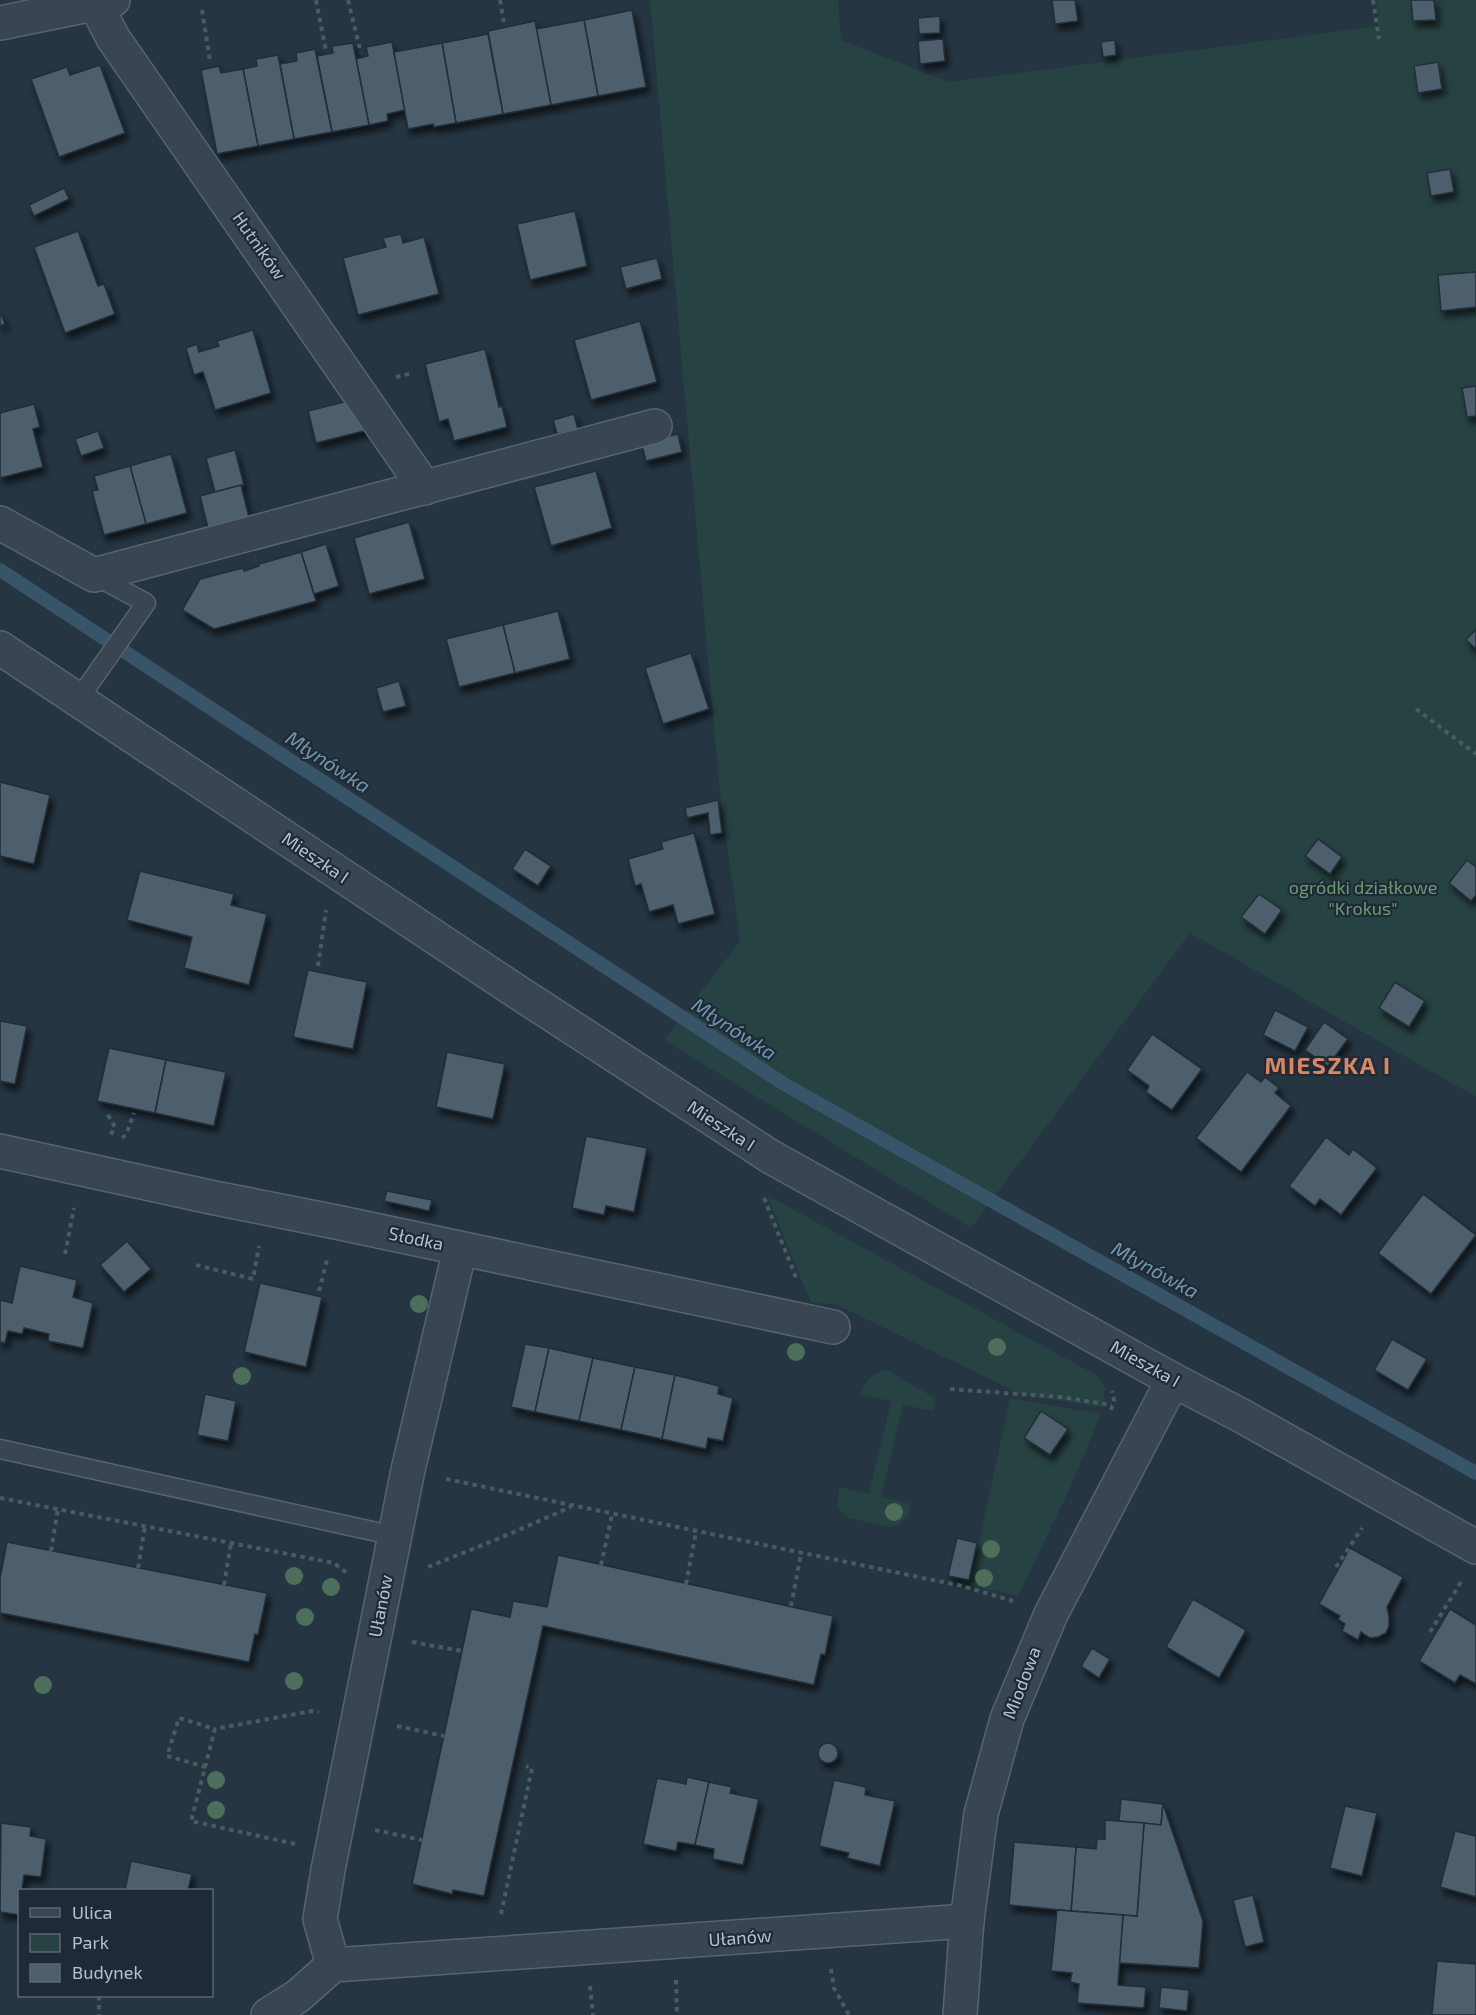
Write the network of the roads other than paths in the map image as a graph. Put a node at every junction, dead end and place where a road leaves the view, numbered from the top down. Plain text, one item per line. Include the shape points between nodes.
1 (87, 3) edge
2 (0, 23) edge
3 (655, 426) dead end
4 (425, 488) junction
5 (0, 523) edge
6 (94, 575) junction
7 (0, 648) edge
8 (78, 700) junction
9 (0, 1151) edge
10 (460, 1248) junction
11 (832, 1327) dead end
12 (1173, 1380) junction
13 (0, 1449) edge
14 (394, 1536) junction
15 (1471, 1561) edge
16 (967, 1921) junction
17 (333, 1965) junction
18 (268, 2015) edge
19 (960, 2015) edge

1 - 2 street
1 - 4 street, Hutników
3 - 4 street
4 - 6 street
5 - 6 street
6 - 8 lane via 146,603
7 - 8 street, Mieszka I
8 - 12 street, Mieszka I via 751,1145
9 - 10 street, Słodka
10 - 11 street, Słodka
10 - 14 street, Ułanów
12 - 15 street, Mieszka I via 1242,1416
12 - 16 street, Miodowa via 1051,1614 1007,1719 983,1803
13 - 14 lane
14 - 17 street, Ułanów via 320,1919
16 - 17 street, Ułanów
16 - 19 street, Miodowa
17 - 18 street via 298,1996

